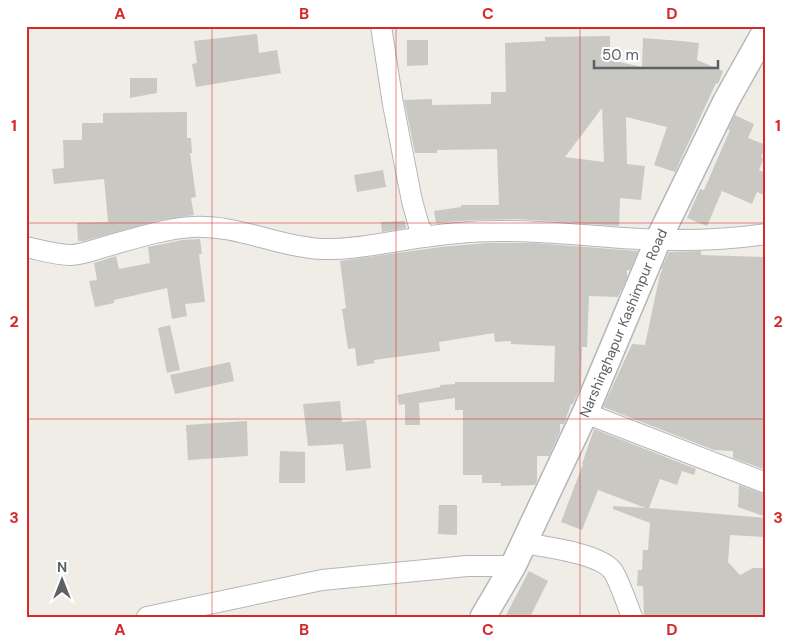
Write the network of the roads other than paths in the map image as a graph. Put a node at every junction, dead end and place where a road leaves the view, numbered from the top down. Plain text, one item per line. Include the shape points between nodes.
1 (381, 26) edge
2 (766, 30) edge
3 (766, 234) edge
4 (426, 237) junction
5 (733, 239) junction
6 (658, 240) junction
7 (26, 247) edge
8 (766, 249) edge
9 (584, 413) junction
10 (766, 483) edge
11 (524, 543) junction
12 (513, 566) junction
13 (147, 617) edge
14 (483, 617) edge
15 (632, 617) edge

1 - 4 street via 412,201 418,226
2 - 6 street, Narshinghapur Kashimpur Road via 726,101
3 - 5 street
4 - 6 street via 501,231
4 - 7 street via 347,249 320,249 231,230 192,227 72,255
5 - 6 street
5 - 8 street
6 - 9 street, Narshinghapur Kashimpur Road
9 - 10 street
9 - 11 street, Narshinghapur Kashimpur Road
11 - 12 street, Narshinghapur Kashimpur Road
11 - 15 street via 598,560 612,570
12 - 13 street via 467,566 322,580
12 - 14 street, Narshinghapur Kashimpur Road

